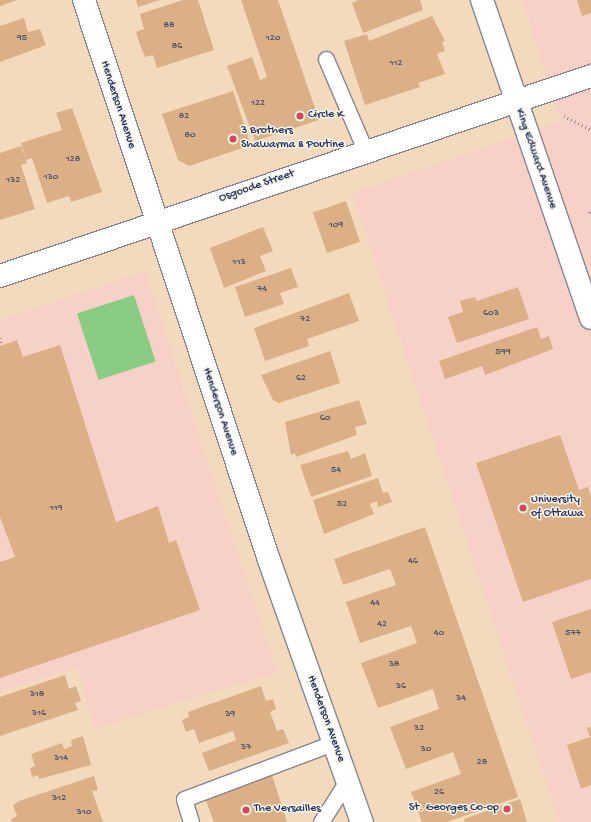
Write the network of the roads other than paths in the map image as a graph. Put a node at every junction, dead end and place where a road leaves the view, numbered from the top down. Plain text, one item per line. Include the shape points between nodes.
1 (84, 0) edge
2 (482, 0) edge
3 (326, 60) dead end
4 (591, 76) edge
5 (515, 100) junction
6 (365, 150) junction
7 (155, 223) junction
8 (0, 276) edge
9 (591, 318) edge
10 (333, 743) junction
11 (347, 781) junction
12 (191, 822) edge
13 (322, 822) edge
14 (362, 822) edge

1 - 7 street, Henderson Avenue
2 - 5 street, King Edward Avenue
3 - 6 lane
4 - 5 street, Osgoode Street
5 - 6 street, Osgoode Street
5 - 9 street, King Edward Avenue
6 - 7 street, Osgoode Street
7 - 8 street, Osgoode Street
7 - 10 street, Henderson Avenue
10 - 11 street, Henderson Avenue
10 - 12 lane via 184,799
11 - 13 lane
11 - 14 street, Henderson Avenue

